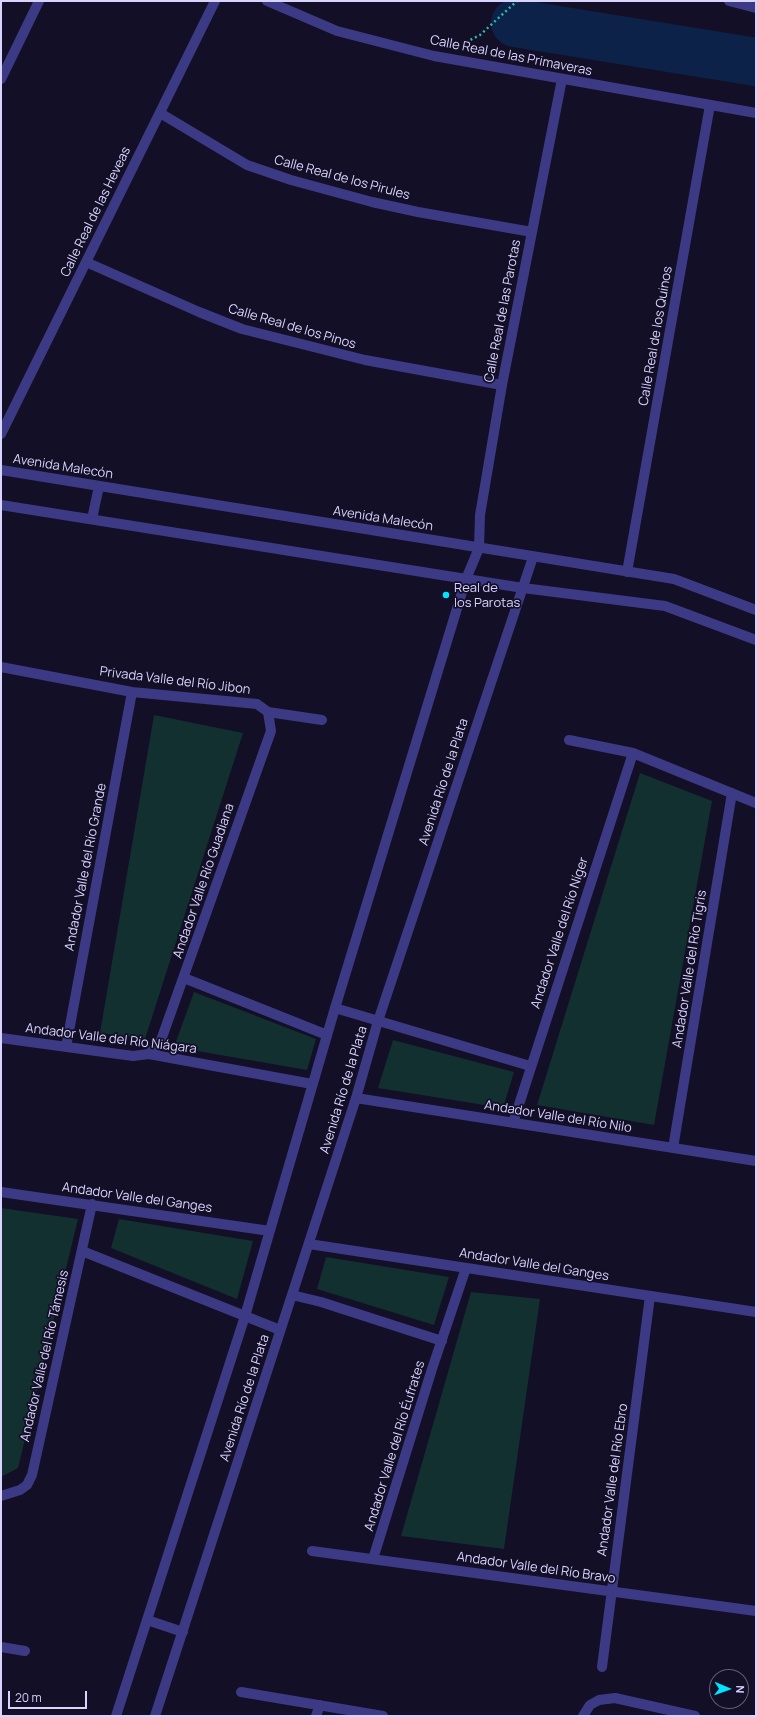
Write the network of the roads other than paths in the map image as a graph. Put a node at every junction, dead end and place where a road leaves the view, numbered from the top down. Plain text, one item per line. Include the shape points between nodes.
1 (39, 1) edge
2 (215, 1) edge
3 (267, 1) edge
4 (729, 1) edge
5 (756, 8) edge
6 (1, 79) edge
7 (562, 79) junction
8 (710, 105) junction
9 (160, 113) junction
10 (756, 113) edge
11 (532, 232) junction
12 (86, 262) junction
13 (502, 385) junction
14 (1, 434) edge
15 (1, 470) edge
16 (99, 486) junction
17 (1, 505) edge
18 (92, 519) junction
19 (479, 548) junction
20 (533, 557) junction
21 (627, 572) junction
22 (466, 579) junction
23 (523, 588) junction
24 (756, 610) edge
25 (756, 640) edge
26 (1, 667) edge
27 (132, 692) junction
28 (268, 712) junction
29 (322, 720) dead end
30 (569, 740) dead end
31 (633, 753) junction
32 (732, 793) junction
33 (756, 803) edge
34 (184, 978) junction
35 (335, 1008) junction
36 (378, 1021) junction
37 (327, 1035) junction
38 (1, 1038) edge
39 (66, 1047) junction
40 (149, 1054) junction
41 (530, 1066) junction
42 (312, 1084) junction
43 (356, 1098) junction
44 (513, 1123) junction
45 (673, 1148) junction
46 (756, 1161) edge
47 (1, 1192) edge
48 (92, 1204) junction
49 (270, 1231) junction
50 (309, 1244) junction
51 (82, 1251) junction
52 (466, 1268) junction
53 (292, 1295) junction
54 (650, 1296) junction
55 (756, 1312) edge
56 (245, 1316) junction
57 (280, 1330) junction
58 (442, 1341) junction
59 (1, 1496) edge
60 (312, 1551) dead end
61 (373, 1559) junction
62 (611, 1591) junction
63 (756, 1611) edge
64 (147, 1620) junction
65 (183, 1632) junction
66 (1, 1647) edge
67 (25, 1651) dead end
68 (602, 1667) dead end
69 (241, 1692) dead end
70 (320, 1705) junction
71 (116, 1716) edge
72 (155, 1716) edge
73 (316, 1716) edge
74 (383, 1716) edge
75 (583, 1716) edge
76 (694, 1716) edge

1 - 6 street
2 - 9 street, Calle Real de las Heveas
3 - 7 street, Calle Real de las Primaveras via 337,31 434,56
4 - 5 street
7 - 8 street, Calle Real de las Primaveras
7 - 11 street, Calle Real de las Parotas
8 - 10 street, Calle Real de las Primaveras
8 - 21 street, Calle Real de los Quinos
9 - 11 street, Calle Real de los Pirules via 247,165 291,180 418,212
9 - 12 street, Calle Real de las Heveas
11 - 13 street, Calle Real de las Parotas
12 - 13 street, Calle Real de los Pinos via 242,329 364,360
12 - 14 street, Calle Real de las Heveas
13 - 19 street, Calle Real de las Parotas via 480,515
15 - 16 street, Avenida Malecón
16 - 18 street
16 - 19 street, Avenida Malecón
17 - 18 street
18 - 22 street
19 - 20 street, Avenida Malecón
19 - 22 street, Avenida Río de la Plata
20 - 21 street, Avenida Malecón
20 - 23 street, Avenida Río de la Plata
21 - 24 street, Avenida Malecón via 674,580
22 - 23 street
22 - 35 street, Avenida Río de la Plata
23 - 25 street via 665,606
23 - 36 street, Avenida Río de la Plata
26 - 27 street, Privada Valle del Río Jibon
27 - 28 street, Privada Valle del Río Jibon via 256,704
27 - 39 street, Andador Valle del Río Grande
28 - 29 street, Privada Valle del Río Jibon
28 - 34 street, Andador Valle Río Guadiana via 271,731
30 - 31 street
31 - 32 street
31 - 41 street, Andador Valle del Río Níger
32 - 33 street
32 - 45 street, Andador Valle del Río Tigris
34 - 37 street
34 - 40 street, Andador Valle Río Guadiana via 160,1043
35 - 36 street
35 - 37 street, Avenida Río de la Plata
36 - 41 street
36 - 43 street, Avenida Río de la Plata
37 - 42 street, Avenida Río de la Plata
38 - 39 street, Andador Valle del Río Niágara
39 - 40 street, Andador Valle del Río Niágara via 133,1056
40 - 42 street, Andador Valle del Río Niágara
41 - 44 street, Andador Valle del Río Níger
42 - 49 street, Avenida Río de la Plata
43 - 44 street, Andador Valle del Río Nilo
43 - 50 street, Avenida Río de la Plata
44 - 45 street, Andador Valle del Río Nilo
45 - 46 street, Andador Valle del Río Nilo
47 - 48 street, Andador Valle del Ganges
48 - 49 street, Andador Valle del Ganges
48 - 51 street, Andador Valle del Río Támesis
49 - 56 street, Avenida Río de la Plata
50 - 52 street, Andador Valle del Ganges
50 - 53 street, Avenida Río de la Plata
51 - 56 street
51 - 59 street, Andador Valle del Río Támesis via 32,1476 27,1485 20,1490
52 - 54 street, Andador Valle del Ganges
52 - 58 street, Andador Valle del Río Éufrates
53 - 57 street, Avenida Río de la Plata
53 - 58 street
54 - 55 street, Andador Valle del Ganges
54 - 62 street, Andador Valle del Río Ebro
56 - 57 street
56 - 64 street, Avenida Río de la Plata
57 - 65 street, Avenida Río de la Plata
58 - 61 street, Andador Valle del Río Éufrates
60 - 61 street, Andador Valle del Río Bravo
61 - 62 street, Andador Valle del Río Bravo
62 - 63 street, Andador Valle del Río Bravo
62 - 68 street, Andador Valle del Río Ebro
64 - 65 street
64 - 71 street, Avenida Río de la Plata
65 - 72 street, Avenida Río de la Plata
66 - 67 street
69 - 70 street
70 - 73 street
70 - 74 street
75 - 76 street via 590,1706 599,1700 614,1698

